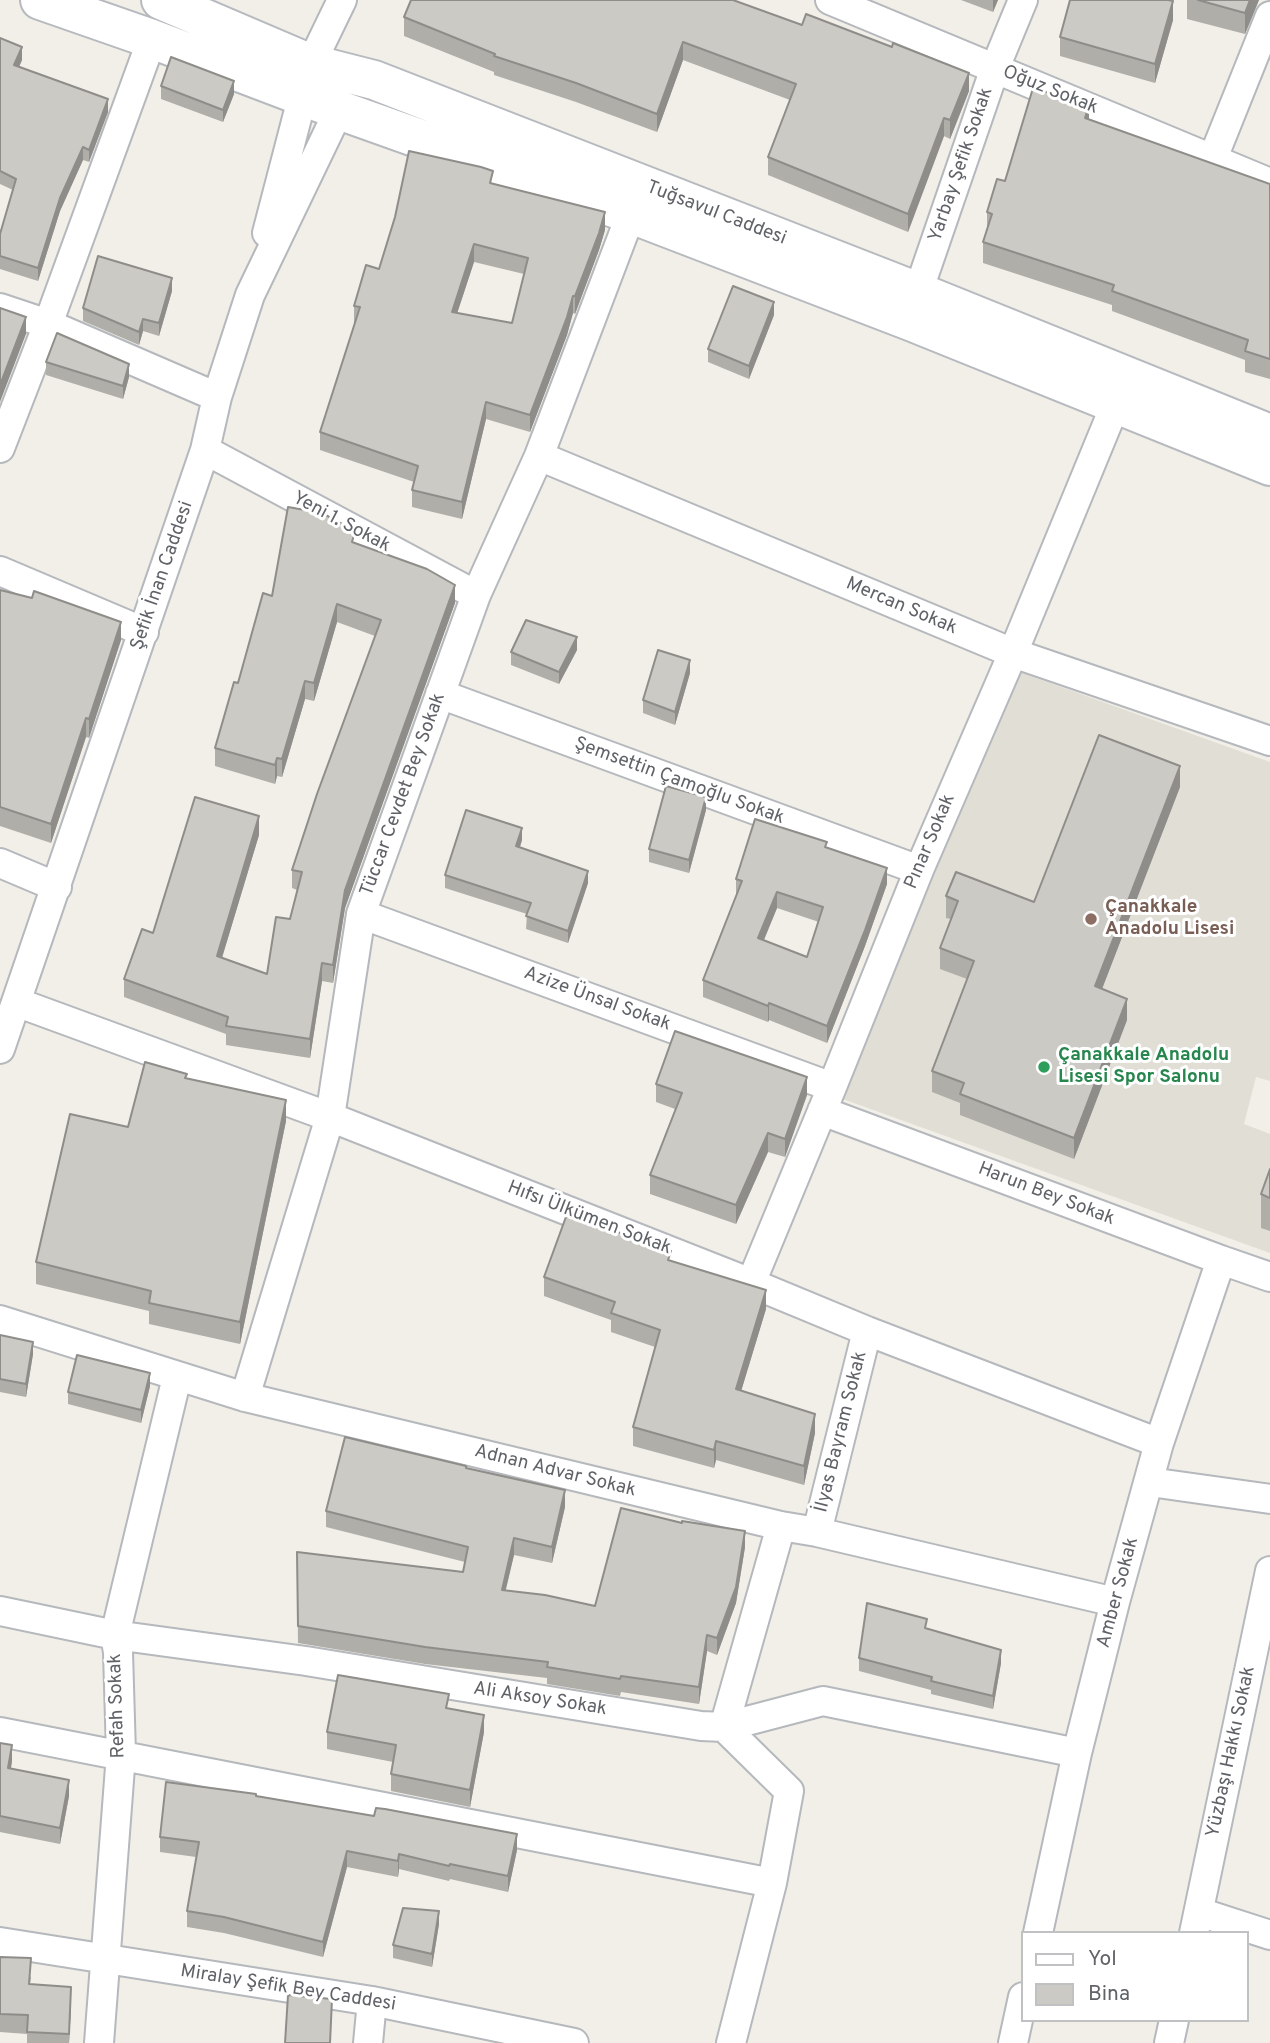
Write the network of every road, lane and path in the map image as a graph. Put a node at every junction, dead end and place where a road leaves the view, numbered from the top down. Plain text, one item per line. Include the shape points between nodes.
1 (40, 0) edge
2 (161, 0) edge
3 (342, 0) edge
4 (830, 0) edge
5 (1023, 0) edge
6 (1270, 16) edge
7 (152, 39) junction
8 (995, 68) junction
9 (307, 80) junction
10 (340, 110) junction
11 (1213, 158) junction
12 (1270, 183) edge
13 (631, 214) junction
14 (918, 292) junction
15 (250, 295) junction
16 (0, 308) edge
17 (48, 324) junction
18 (217, 397) junction
19 (1116, 404) junction
20 (1270, 434) edge
21 (0, 448) edge
22 (205, 450) junction
23 (539, 456) junction
24 (1270, 466) edge
25 (0, 571) edge
26 (476, 595) junction
27 (144, 632) junction
28 (1013, 653) junction
29 (440, 694) junction
30 (1270, 741) edge
31 (0, 863) edge
32 (919, 870) junction
33 (57, 887) junction
34 (361, 914) junction
35 (16, 1002) junction
36 (0, 1049) edge
37 (827, 1099) junction
38 (330, 1117) junction
39 (1221, 1260) junction
40 (1270, 1277) edge
41 (751, 1283) junction
42 (0, 1320) edge
43 (867, 1331) junction
44 (177, 1377) junction
45 (245, 1397) junction
46 (1159, 1443) junction
47 (1150, 1482) junction
48 (1270, 1499) edge
49 (781, 1527) junction
50 (817, 1532) junction
51 (1270, 1570) edge
52 (1115, 1602) junction
53 (0, 1611) edge
54 (115, 1635) junction
55 (724, 1727) junction
56 (0, 1732) edge
57 (1077, 1753) junction
58 (121, 1754) junction
59 (772, 1884) junction
60 (1197, 1922) edge
61 (1038, 1931) edge
62 (1248, 1931) edge
63 (1249, 1931) edge
64 (1270, 1935) edge
65 (0, 1942) edge
66 (104, 1959) junction
67 (372, 2001) junction
68 (1021, 2006) edge
69 (1174, 2022) edge
70 (99, 2043) edge
71 (368, 2043) edge
72 (574, 2043) edge
73 (731, 2043) edge
74 (1013, 2043) edge
75 (1169, 2043) edge

1 - 7 main road
2 - 9 main road, Tuğsavul Caddesi
3 - 9 street
4 - 8 street, Oğuz Sokak
5 - 8 street, Yarbay Şefik Sokak
6 - 11 street
7 - 9 main road
7 - 17 street
8 - 11 street, Oğuz Sokak
8 - 14 street, Yarbay Şefik Sokak
9 - 10 main road
9 - 14 main road, Tuğsavul Caddesi via 374,80
9 - 15 street
10 - 13 main road
10 - 15 street, Şefik İnan Caddesi
11 - 12 street, Oğuz Sokak
13 - 19 main road
13 - 23 street, Tüccar Cevdet Bey Sokak
14 - 20 main road, Tuğsavul Caddesi
15 - 18 street, Şefik İnan Caddesi
16 - 17 street
17 - 18 street
17 - 21 street
18 - 22 street, Şefik İnan Caddesi
19 - 24 main road
19 - 28 street, Pınar Sokak
22 - 26 street, Yeni 1. Sokak
22 - 27 street, Şefik İnan Caddesi
23 - 26 street, Tüccar Cevdet Bey Sokak
23 - 28 street, Mercan Sokak
25 - 27 street
26 - 29 street, Tüccar Cevdet Bey Sokak
27 - 33 street, Şefik İnan Caddesi
28 - 30 street, Mercan Sokak
28 - 32 street, Pınar Sokak
29 - 32 street, Şemsettin Çamoğlu Sokak
29 - 34 street, Tüccar Cevdet Bey Sokak
31 - 33 street
32 - 37 street, Pınar Sokak
33 - 35 street, Şefik İnan Caddesi
34 - 37 street, Azize Ünsal Sokak
34 - 38 street, Tüccar Cevdet Bey Sokak
35 - 36 street, Şefik İnan Caddesi
35 - 38 street, Hıfsı Ülkümen Sokak
37 - 39 street, Harun Bey Sokak
37 - 41 street, Pınar Sokak
38 - 41 street, Hıfsı Ülkümen Sokak
38 - 45 street, Tüccar Cevdet Bey Sokak
39 - 40 street, Harun Bey Sokak
39 - 46 street, Amber Sokak
41 - 43 street, Hıfsı Ülkümen Sokak
42 - 44 street, Adnan Advar Sokak
43 - 46 street, Hıfsı Ülkümen Sokak
43 - 50 street, İlyas Bayram Sokak
44 - 45 street, Adnan Advar Sokak
44 - 54 street, Refah Sokak
45 - 49 street, Adnan Advar Sokak
46 - 47 street, Amber Sokak
47 - 48 street
47 - 52 street, Amber Sokak
49 - 50 street, Adnan Advar Sokak
49 - 55 street
50 - 52 street, Adnan Advar Sokak
51 - 60 street, Yüzbaşı Hakkı Sokak
52 - 57 street, Amber Sokak
53 - 54 street, Ali Aksoy Sokak
54 - 55 street, Ali Aksoy Sokak
54 - 58 street, Refah Sokak
55 - 57 street, Ali Aksoy Sokak via 823,1701
55 - 59 street via 789,1790
56 - 58 street
57 - 61 street, Amber Sokak
58 - 59 street
58 - 66 street, Refah Sokak
59 - 73 street
60 - 62 street
63 - 64 street
65 - 66 street, Miralay Şefik Bey Caddesi
66 - 67 street, Miralay Şefik Bey Caddesi
66 - 70 street, Refah Sokak
67 - 71 street
67 - 72 street, Miralay Şefik Bey Caddesi
68 - 74 street
69 - 75 street

